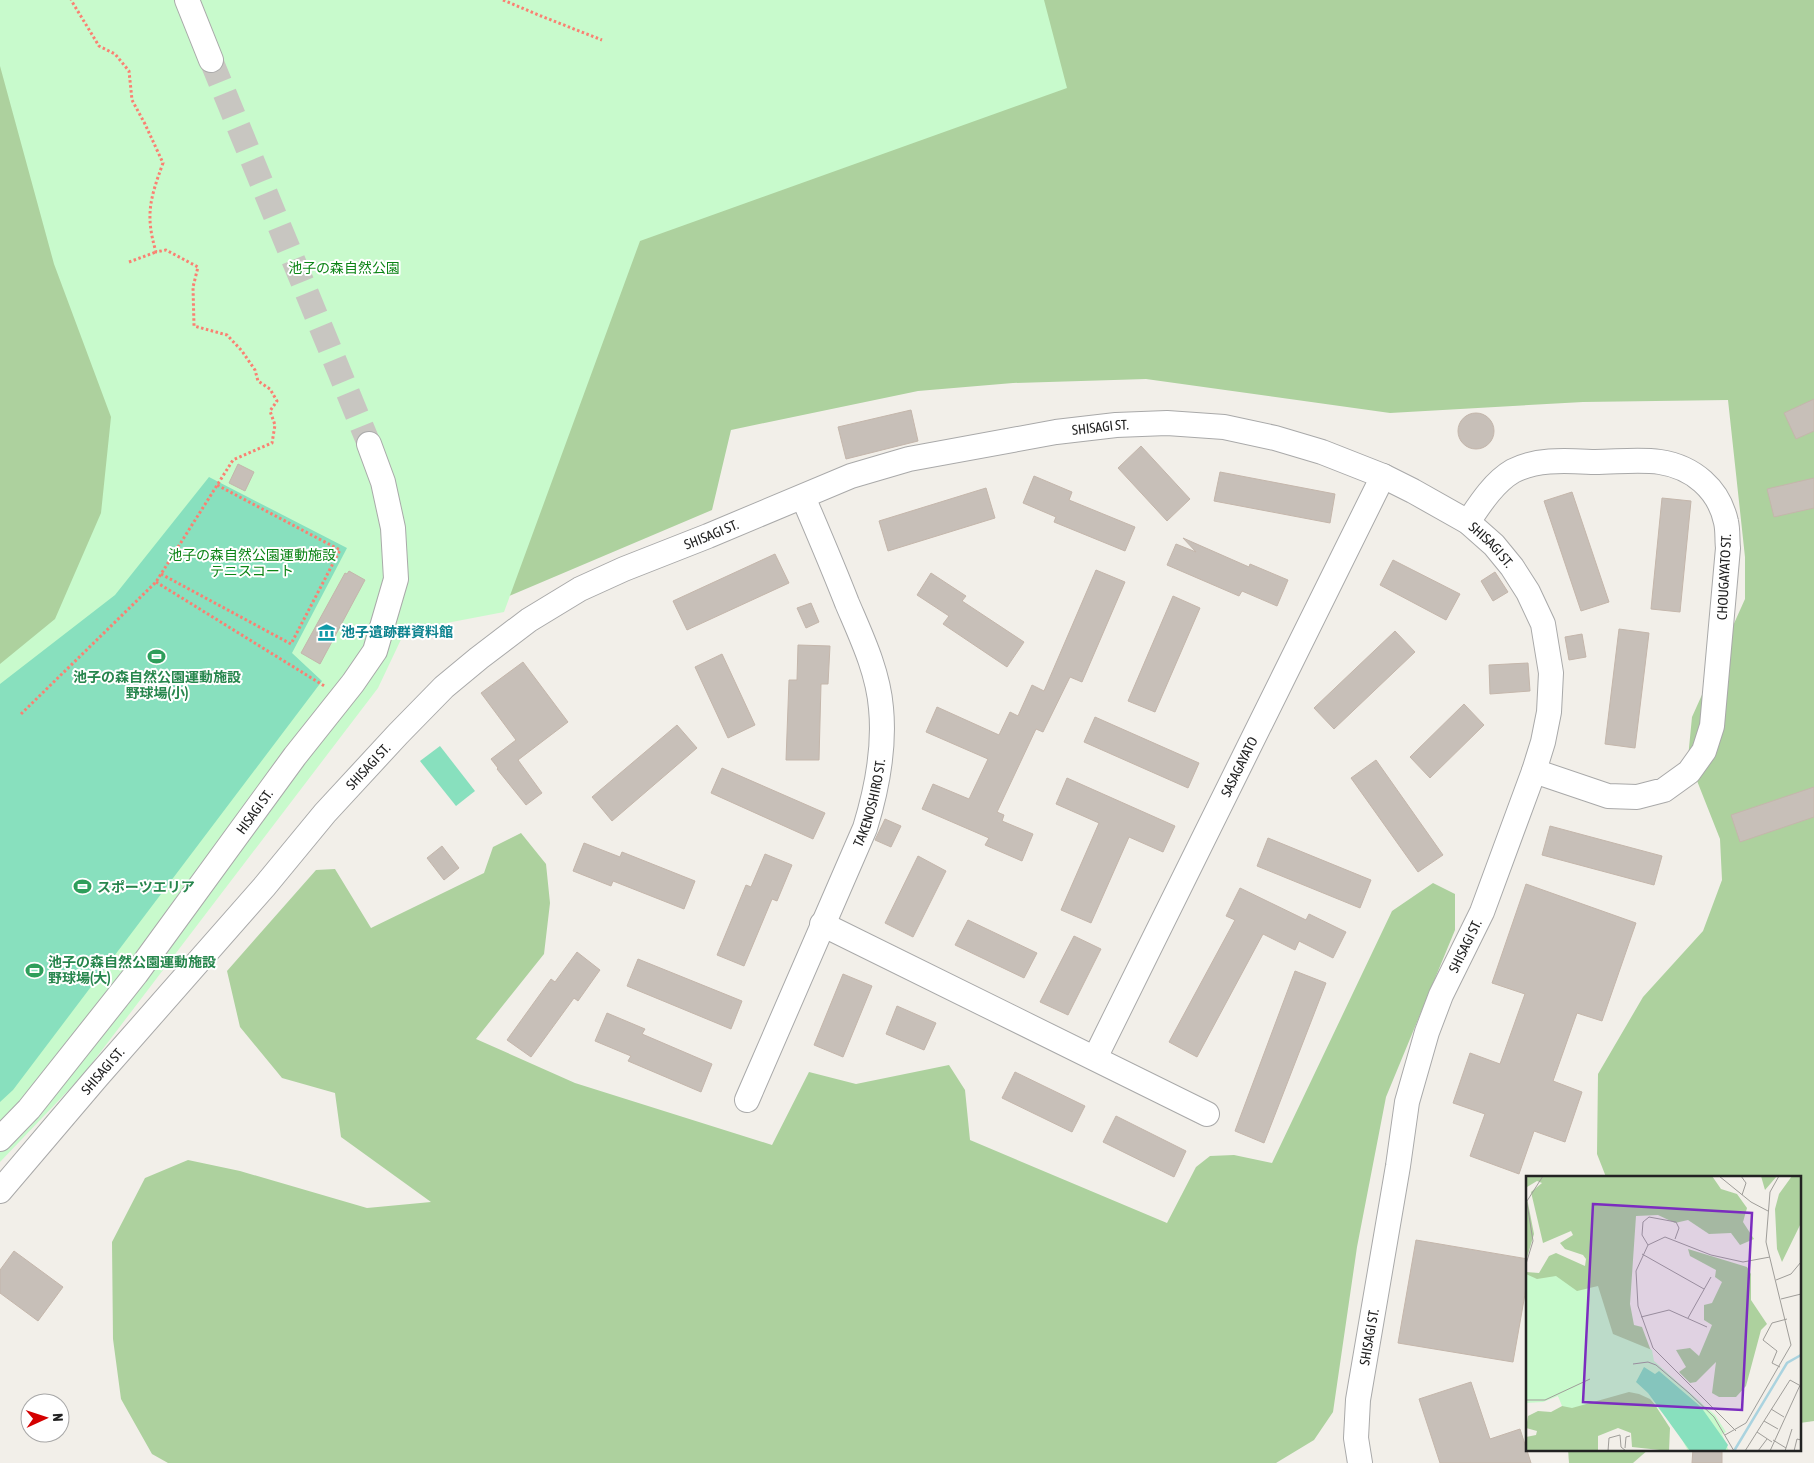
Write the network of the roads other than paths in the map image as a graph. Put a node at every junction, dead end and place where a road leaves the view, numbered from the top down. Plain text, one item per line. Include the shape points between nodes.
1 (187, 0) edge
2 (211, 60) tunnel mouth
3 (369, 444) tunnel mouth
4 (1383, 476) junction
5 (804, 497) junction
6 (1468, 522) junction
7 (1534, 771) junction
8 (822, 924) junction
9 (1095, 1058) junction
10 (747, 1100) dead end
11 (1207, 1114) dead end
12 (0, 1139) edge
13 (0, 1191) edge
14 (1360, 1463) edge

1 - 2 lane
3 - 12 lane, HISAGI ST. via 383,482 393,528 396,579 375,651 136,974 29,1109
4 - 5 lane, SHISAGI ST. via 1275,438 1224,427 1167,423 1056,432 919,457 851,476
4 - 6 lane, SHISAGI ST.
4 - 9 lane, SASAGAYATO
5 - 8 lane, TAKENOSHIRO ST. via 861,636 881,706 882,748 875,794 865,828
5 - 13 lane, SHISAGI ST. via 580,589 529,620 451,681 326,813
6 - 7 lane, SHISAGI ST. via 1494,545 1512,567 1543,624 1551,673 1549,712
6 - 7 lane, CHOUGAYATO ST. via 1498,483 1513,471 1536,463 1565,461 1659,462 1680,468 1701,478 1718,500 1726,522 1728,548 1712,726 1704,751 1689,772 1664,790 1637,797 1608,796
7 - 14 lane, SHISAGI ST. via 1482,912 1441,995 1407,1102 1358,1400 1356,1438
8 - 9 lane
8 - 10 lane, TAKENOSHIRO ST.
9 - 11 lane

